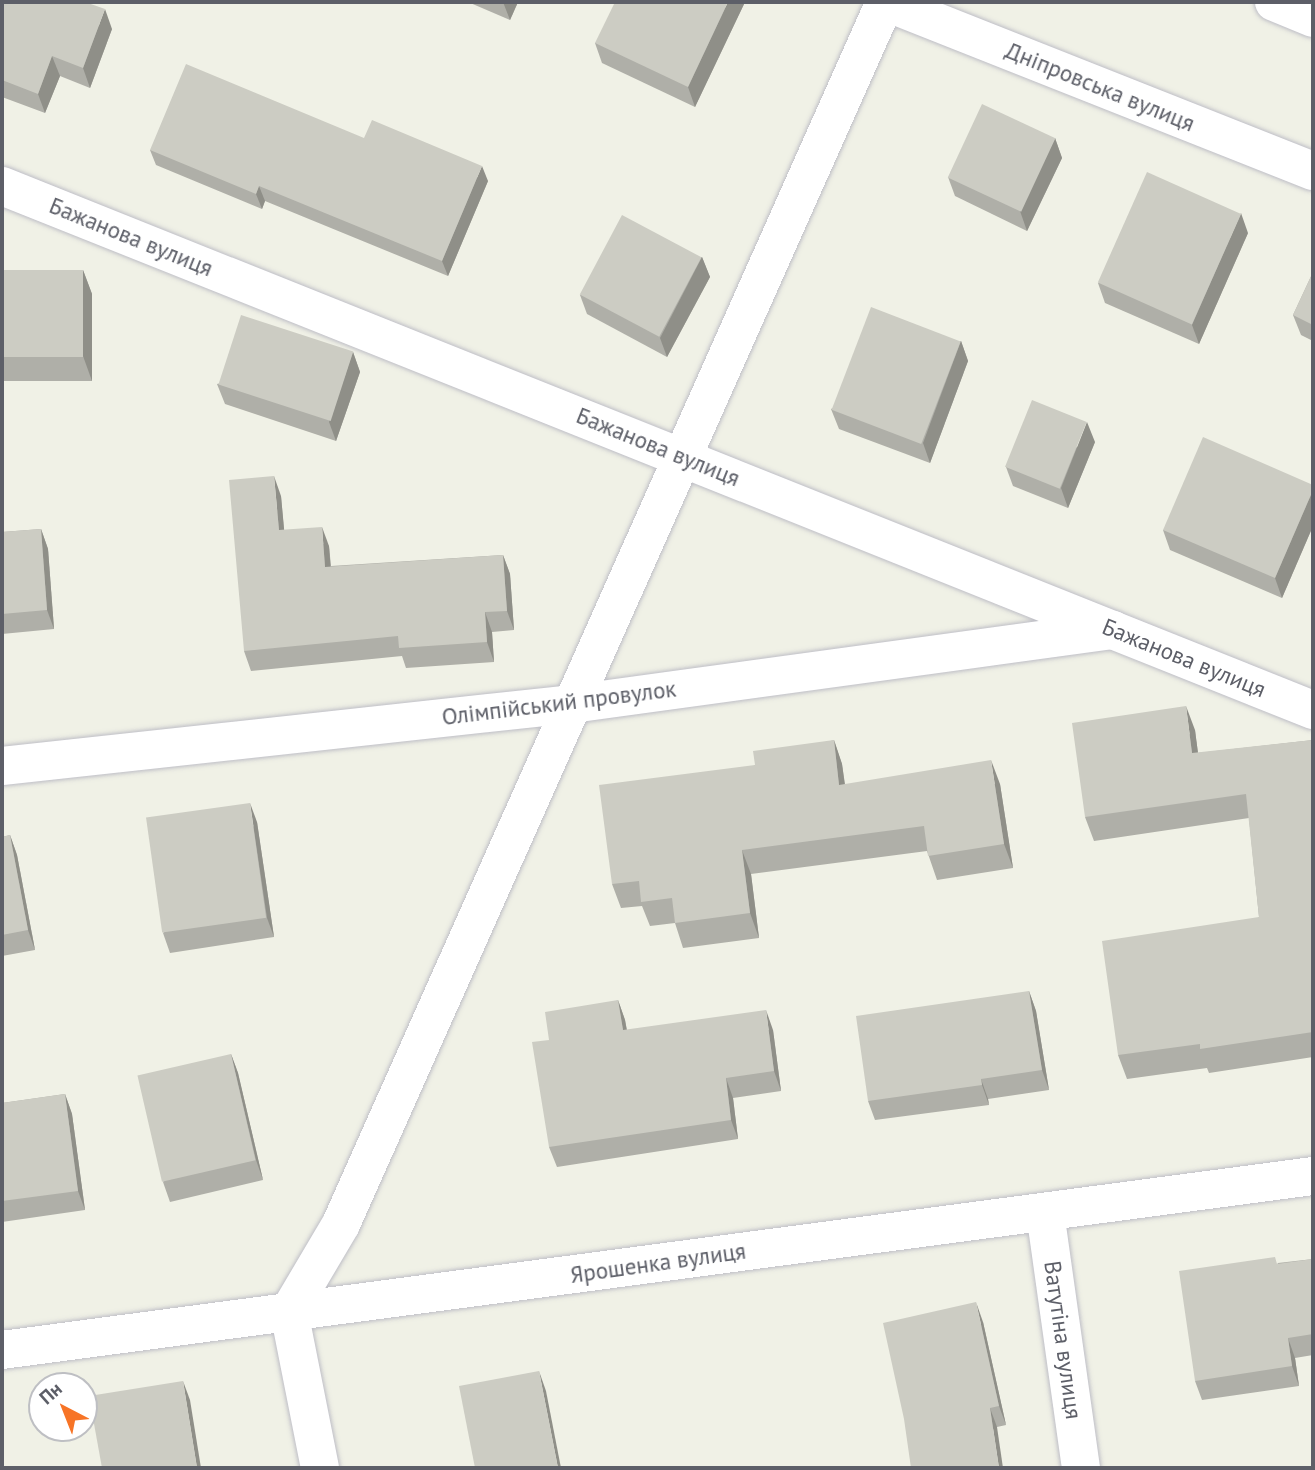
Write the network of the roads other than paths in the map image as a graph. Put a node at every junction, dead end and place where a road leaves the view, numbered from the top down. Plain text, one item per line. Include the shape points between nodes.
1 (885, 2) edge
2 (1274, 2) edge
3 (1313, 18) edge
4 (1313, 172) edge
5 (2, 186) edge
6 (682, 457) junction
7 (1115, 629) junction
8 (572, 704) junction
9 (1313, 710) edge
10 (2, 766) edge
11 (1313, 1176) edge
12 (1045, 1212) junction
13 (289, 1312) junction
14 (2, 1350) edge
15 (320, 1468) edge
16 (1081, 1468) edge

1 - 4 street, Дніпровська вулиця
1 - 6 street
2 - 3 street
5 - 6 street, Бажанова вулиця
6 - 7 street, Бажанова вулиця
6 - 8 street
7 - 8 street, Олімпійський провулок
7 - 9 street, Бажанова вулиця
8 - 10 street, Олімпійський провулок
8 - 13 street via 341,1224
11 - 12 street, Ярошенка вулиця
12 - 13 street, Ярошенка вулиця
12 - 16 street, Ватутіна вулиця
13 - 14 street, Ярошенка вулиця
13 - 15 street

